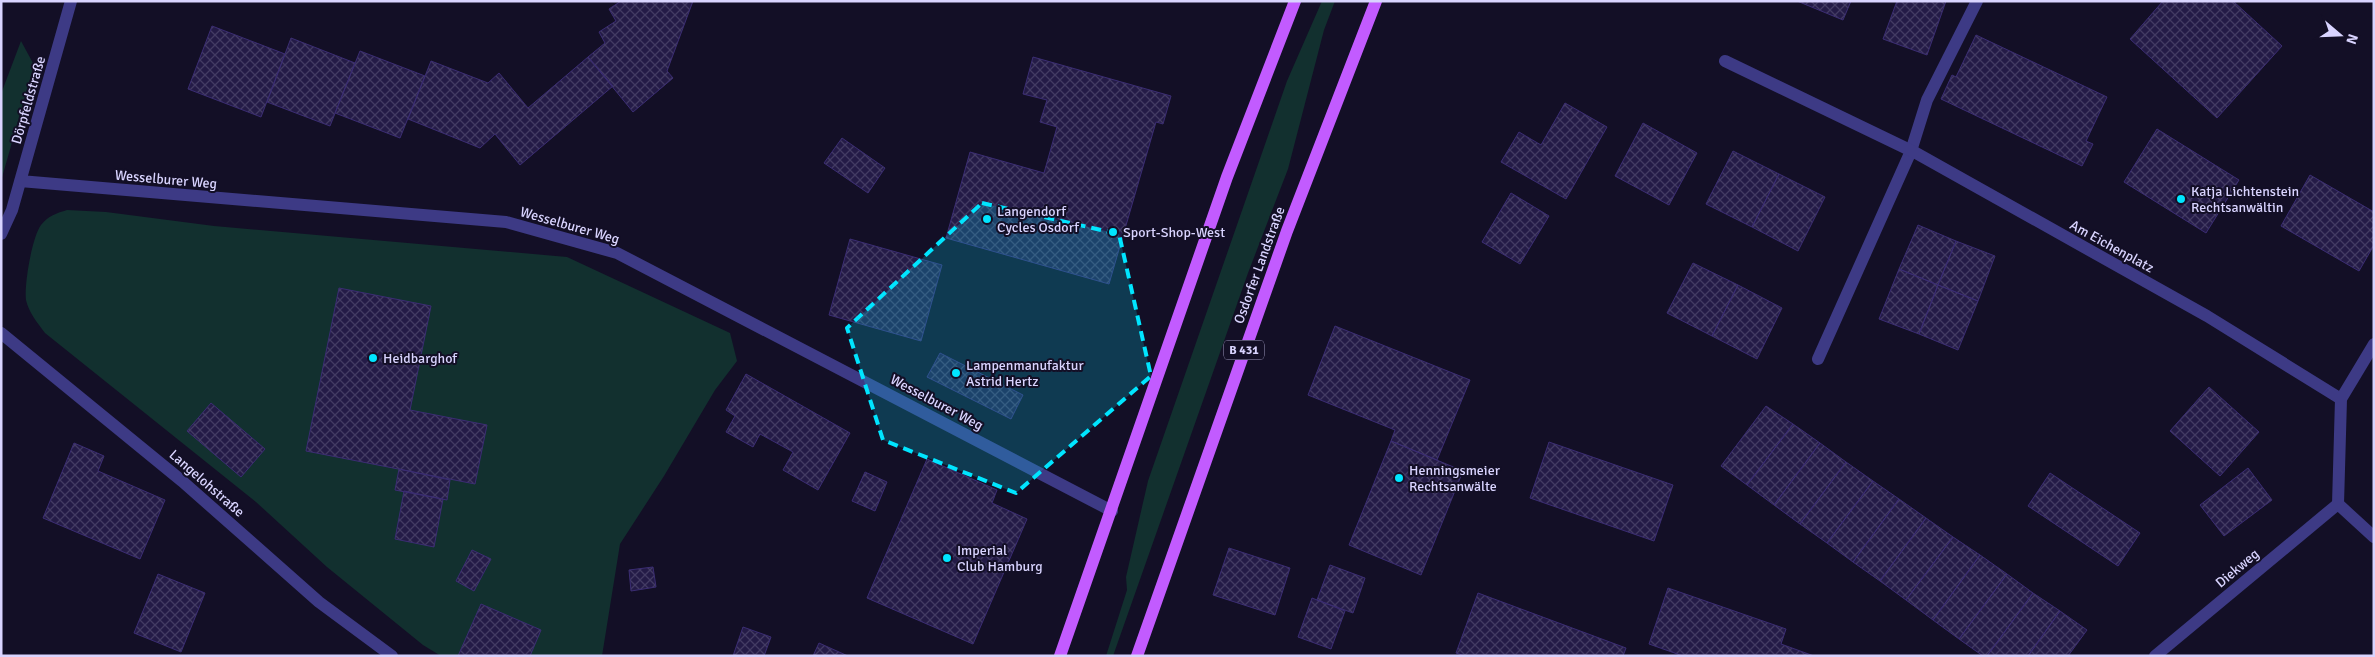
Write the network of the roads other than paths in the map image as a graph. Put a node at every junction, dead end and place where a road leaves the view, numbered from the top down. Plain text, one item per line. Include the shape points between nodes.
1 (71, 1) edge
2 (1295, 1) edge
3 (1376, 1) edge
4 (1977, 1) edge
5 (1725, 61) dead end
6 (1911, 151) junction
7 (20, 182) junction
8 (1, 234) edge
9 (1, 333) edge
10 (2374, 344) edge
11 (1818, 358) dead end
12 (2341, 399) junction
13 (2338, 504) junction
14 (1112, 511) junction
15 (2374, 538) edge
16 (392, 656) edge
17 (1060, 656) edge
18 (1137, 656) edge
19 (2155, 656) edge

1 - 7 street, Dörpfeldstraße
2 - 14 main road via 1227,177
3 - 18 main road, Osdorfer Landstraße / B 431 via 1287,231
4 - 6 street via 1927,100
5 - 6 street, Am Eichenplatz
6 - 11 street
6 - 12 street, Am Eichenplatz via 2207,316
7 - 8 street, Dörpfeldstraße
7 - 14 street, Wesselburer Weg via 506,222 617,253
9 - 16 street, Langelohstraße via 182,481 319,602
10 - 12 street
12 - 13 street
13 - 15 street
13 - 19 street, Diekweg
14 - 17 main road

